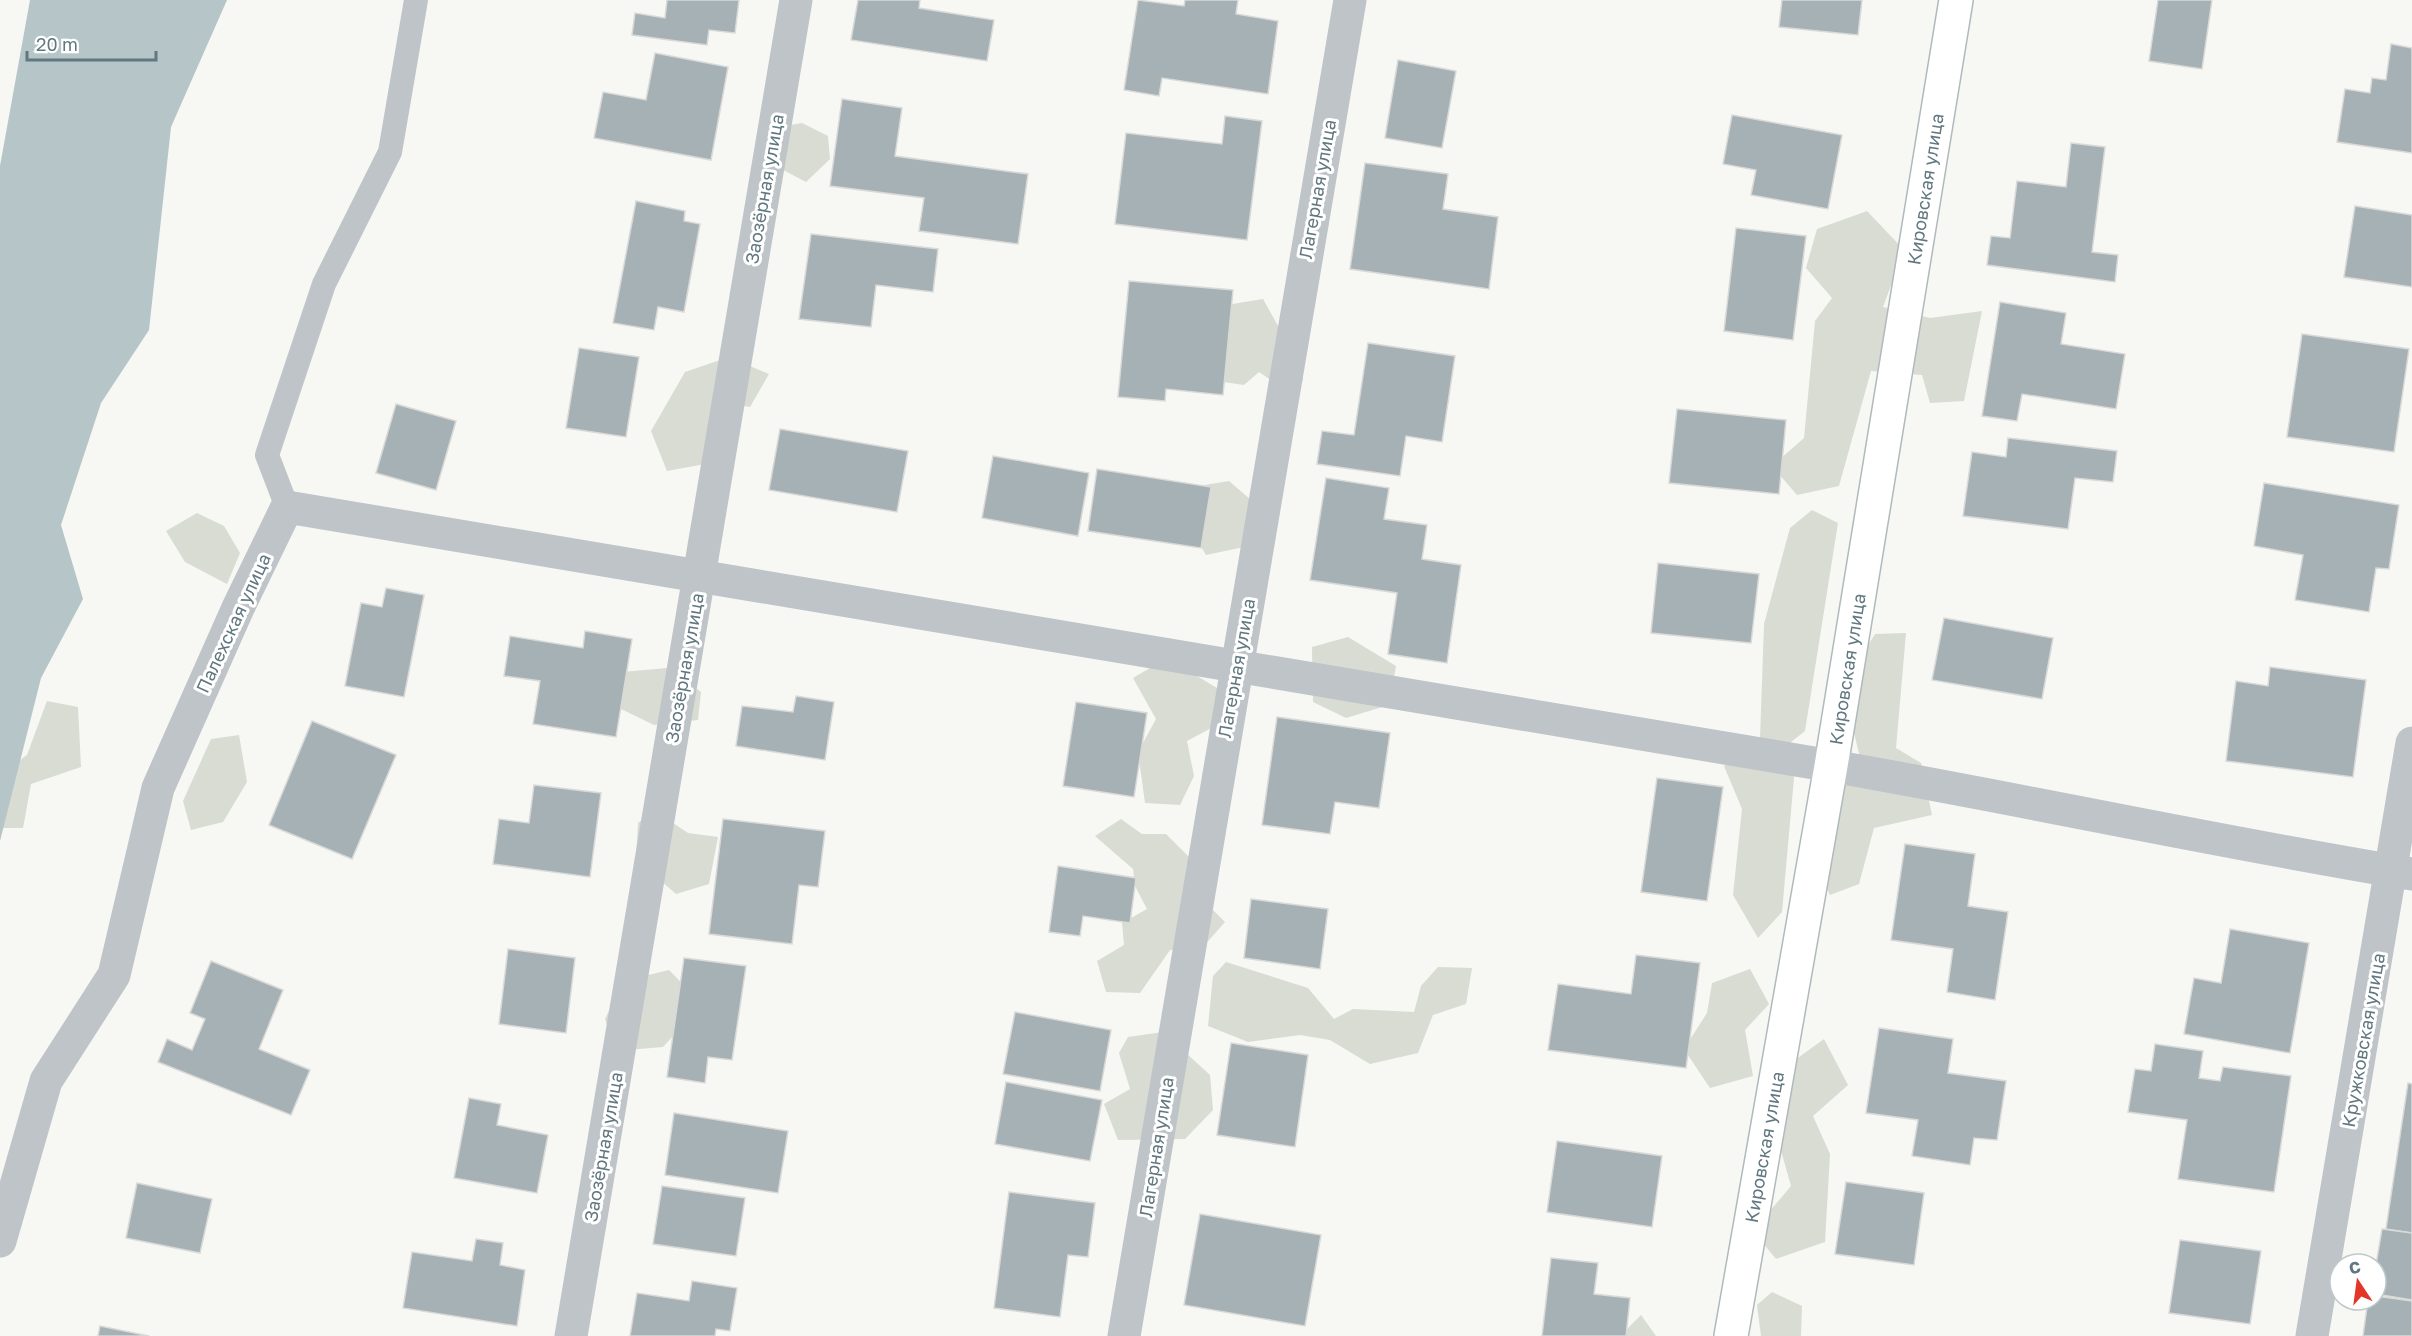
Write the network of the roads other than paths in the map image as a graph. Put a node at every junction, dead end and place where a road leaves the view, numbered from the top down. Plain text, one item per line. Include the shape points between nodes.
1 (416, 0) edge
2 (796, 0) edge
3 (1350, 0) edge
4 (1956, 0) edge
5 (287, 507) junction
6 (699, 578) junction
7 (1236, 664) junction
8 (2412, 743) edge
9 (1831, 766) junction
10 (2402, 872) edge
11 (0, 1241) edge
12 (571, 1336) edge
13 (1124, 1336) edge
14 (1731, 1336) edge
15 (2312, 1336) edge

1 - 5 lane via 390,152 324,284 267,455
2 - 6 street, Заозёрная улица
3 - 7 street, Лагерная улица
4 - 9 street, Кировская улица
5 - 6 street
5 - 11 street, Палехская улица via 237,608 158,788 114,975 46,1080
6 - 7 street
6 - 12 street, Заозёрная улица
7 - 9 street
7 - 13 street, Лагерная улица
8 - 10 street, Кружковская улица
9 - 10 street
9 - 14 street, Кировская улица
10 - 15 street, Кружковская улица

